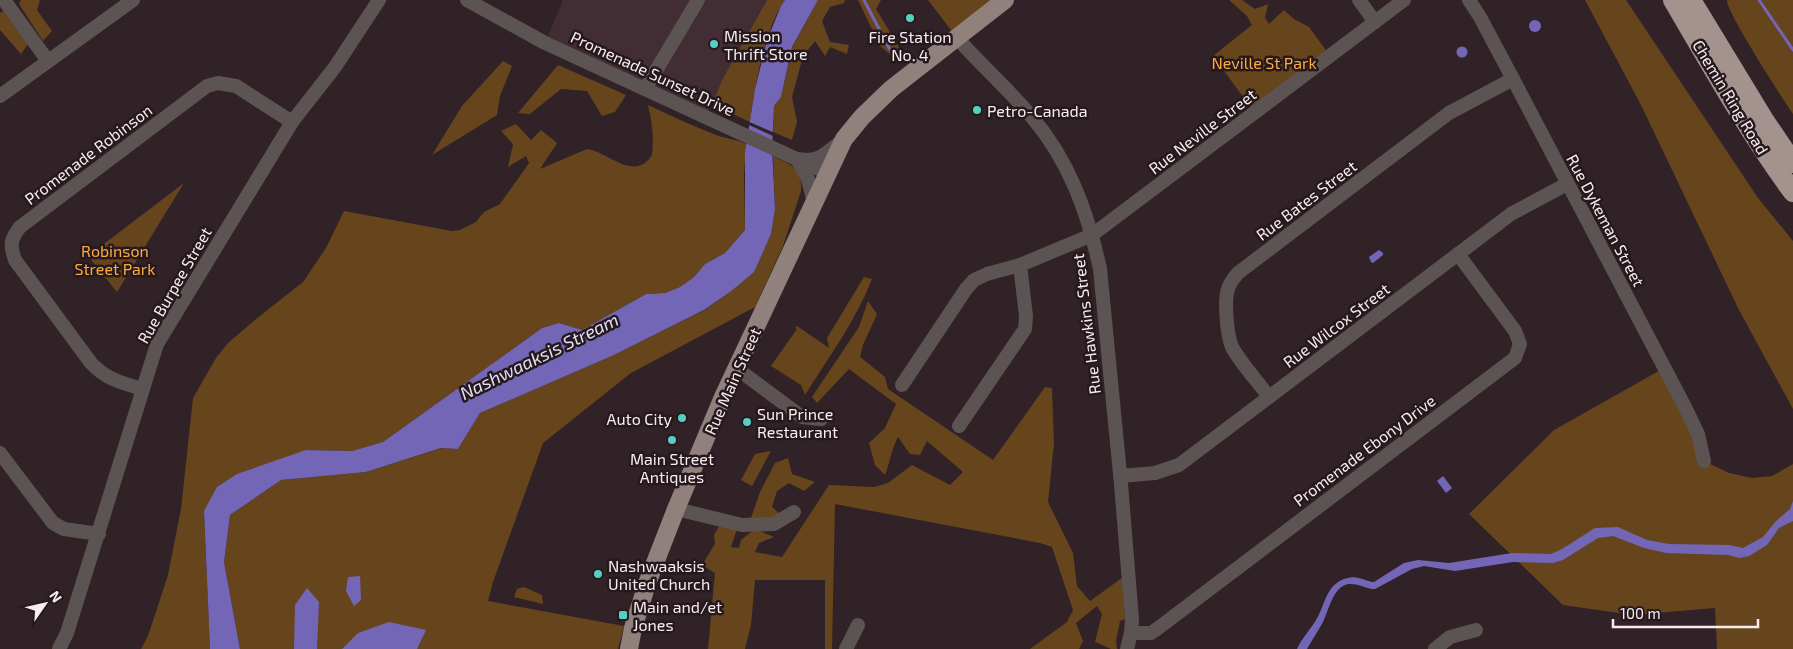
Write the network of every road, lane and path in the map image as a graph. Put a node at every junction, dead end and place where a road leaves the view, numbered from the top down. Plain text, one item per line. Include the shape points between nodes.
1 (4, 0) edge
2 (133, 0) edge
3 (379, 0) edge
4 (468, 0) edge
5 (698, 0) edge
6 (1005, 0) edge
7 (1359, 0) edge
8 (1404, 0) edge
9 (1469, 0) edge
10 (1662, 0) edge
11 (1672, 0) edge
12 (1690, 0) edge
13 (1699, 0) edge
14 (1375, 22) junction
15 (957, 38) junction
16 (48, 61) junction
17 (1513, 79) junction
18 (645, 90) junction
19 (0, 96) edge
20 (1737, 110) junction
21 (1764, 120) junction
22 (292, 122) junction
23 (844, 139) junction
24 (791, 156) junction
25 (1793, 163) edge
26 (827, 173) junction
27 (1567, 184) junction
28 (1793, 192) edge
29 (814, 203) junction
30 (1092, 235) junction
31 (1458, 254) junction
32 (1020, 265) junction
33 (736, 368) junction
34 (902, 386) dead end
35 (142, 389) junction
36 (1269, 397) junction
37 (821, 419) dead end
38 (959, 426) dead end
39 (0, 453) edge
40 (1704, 461) dead end
41 (1120, 476) junction
42 (676, 509) junction
43 (794, 512) dead end
44 (99, 534) junction
45 (858, 625) dead end
46 (1476, 630) dead end
47 (1131, 633) junction
48 (58, 649) edge
49 (629, 649) edge
50 (846, 649) edge
51 (1127, 649) edge
52 (1435, 649) edge

1 - 16 street
2 - 16 street
3 - 22 street, Rue Burpee Street via 335,67
4 - 18 street, Promenade Sunset Drive via 545,43
5 - 18 street
6 - 15 main road, Rue Main Street
7 - 14 street
8 - 14 street, Rue Neville Street
9 - 17 street, Rue Dykeman Street
10 - 20 highway via 1709,74
11 - 20 highway, Chemin Ring Road
12 - 21 highway, Chemin Ring Road
13 - 21 highway
14 - 30 street, Rue Neville Street
15 - 23 main road, Rue Main Street via 891,89
15 - 30 street, Rue Hawkins Street via 1027,111 1049,140 1073,182
16 - 19 street
17 - 27 street, Rue Dykeman Street
17 - 36 street, Rue Bates Street via 1449,113 1233,279 1226,299 1232,346
18 - 24 street, Promenade Sunset Drive
20 - 28 highway, Chemin Ring Road
21 - 25 highway, Chemin Ring Road
22 - 35 street, Rue Burpee Street via 157,344
22 - 35 street, Promenade Robinson via 236,86 227,83 207,86 13,235 11,247 15,260 91,363 101,374
23 - 24 street via 816,160
23 - 26 main road, Rue Main Street
24 - 26 street, Promenade Sunset Drive
24 - 29 street via 808,179
26 - 29 main road, Rue Main Street
27 - 31 street, Rue Wilcox Street via 1511,214
27 - 40 street, Rue Dykeman Street via 1685,407 1698,434
29 - 33 main road, Rue Main Street
30 - 32 street, Rue Neville Street
30 - 41 street, Rue Hawkins Street via 1100,269
31 - 36 street, Rue Wilcox Street
31 - 47 street, Promenade Ebony Drive via 1516,331 1520,344 1515,358 1157,629 1151,633
32 - 34 street, Rue Neville Street via 974,280
32 - 38 street via 1026,316 1024,329
33 - 37 street via 802,418
33 - 42 main road, Rue Main Street
35 - 44 street, Rue Burpee Street
36 - 41 street, Rue Wilcox Street via 1179,465 1155,473
39 - 44 street via 53,523
41 - 47 street, Rue Hawkins Street
42 - 43 street via 742,525 774,524
42 - 49 main road, Rue Main Street via 648,581
44 - 48 street, Rue Burpee Street via 67,633
45 - 50 street
46 - 52 street via 1450,637
47 - 51 street, Rue Hawkins Street

